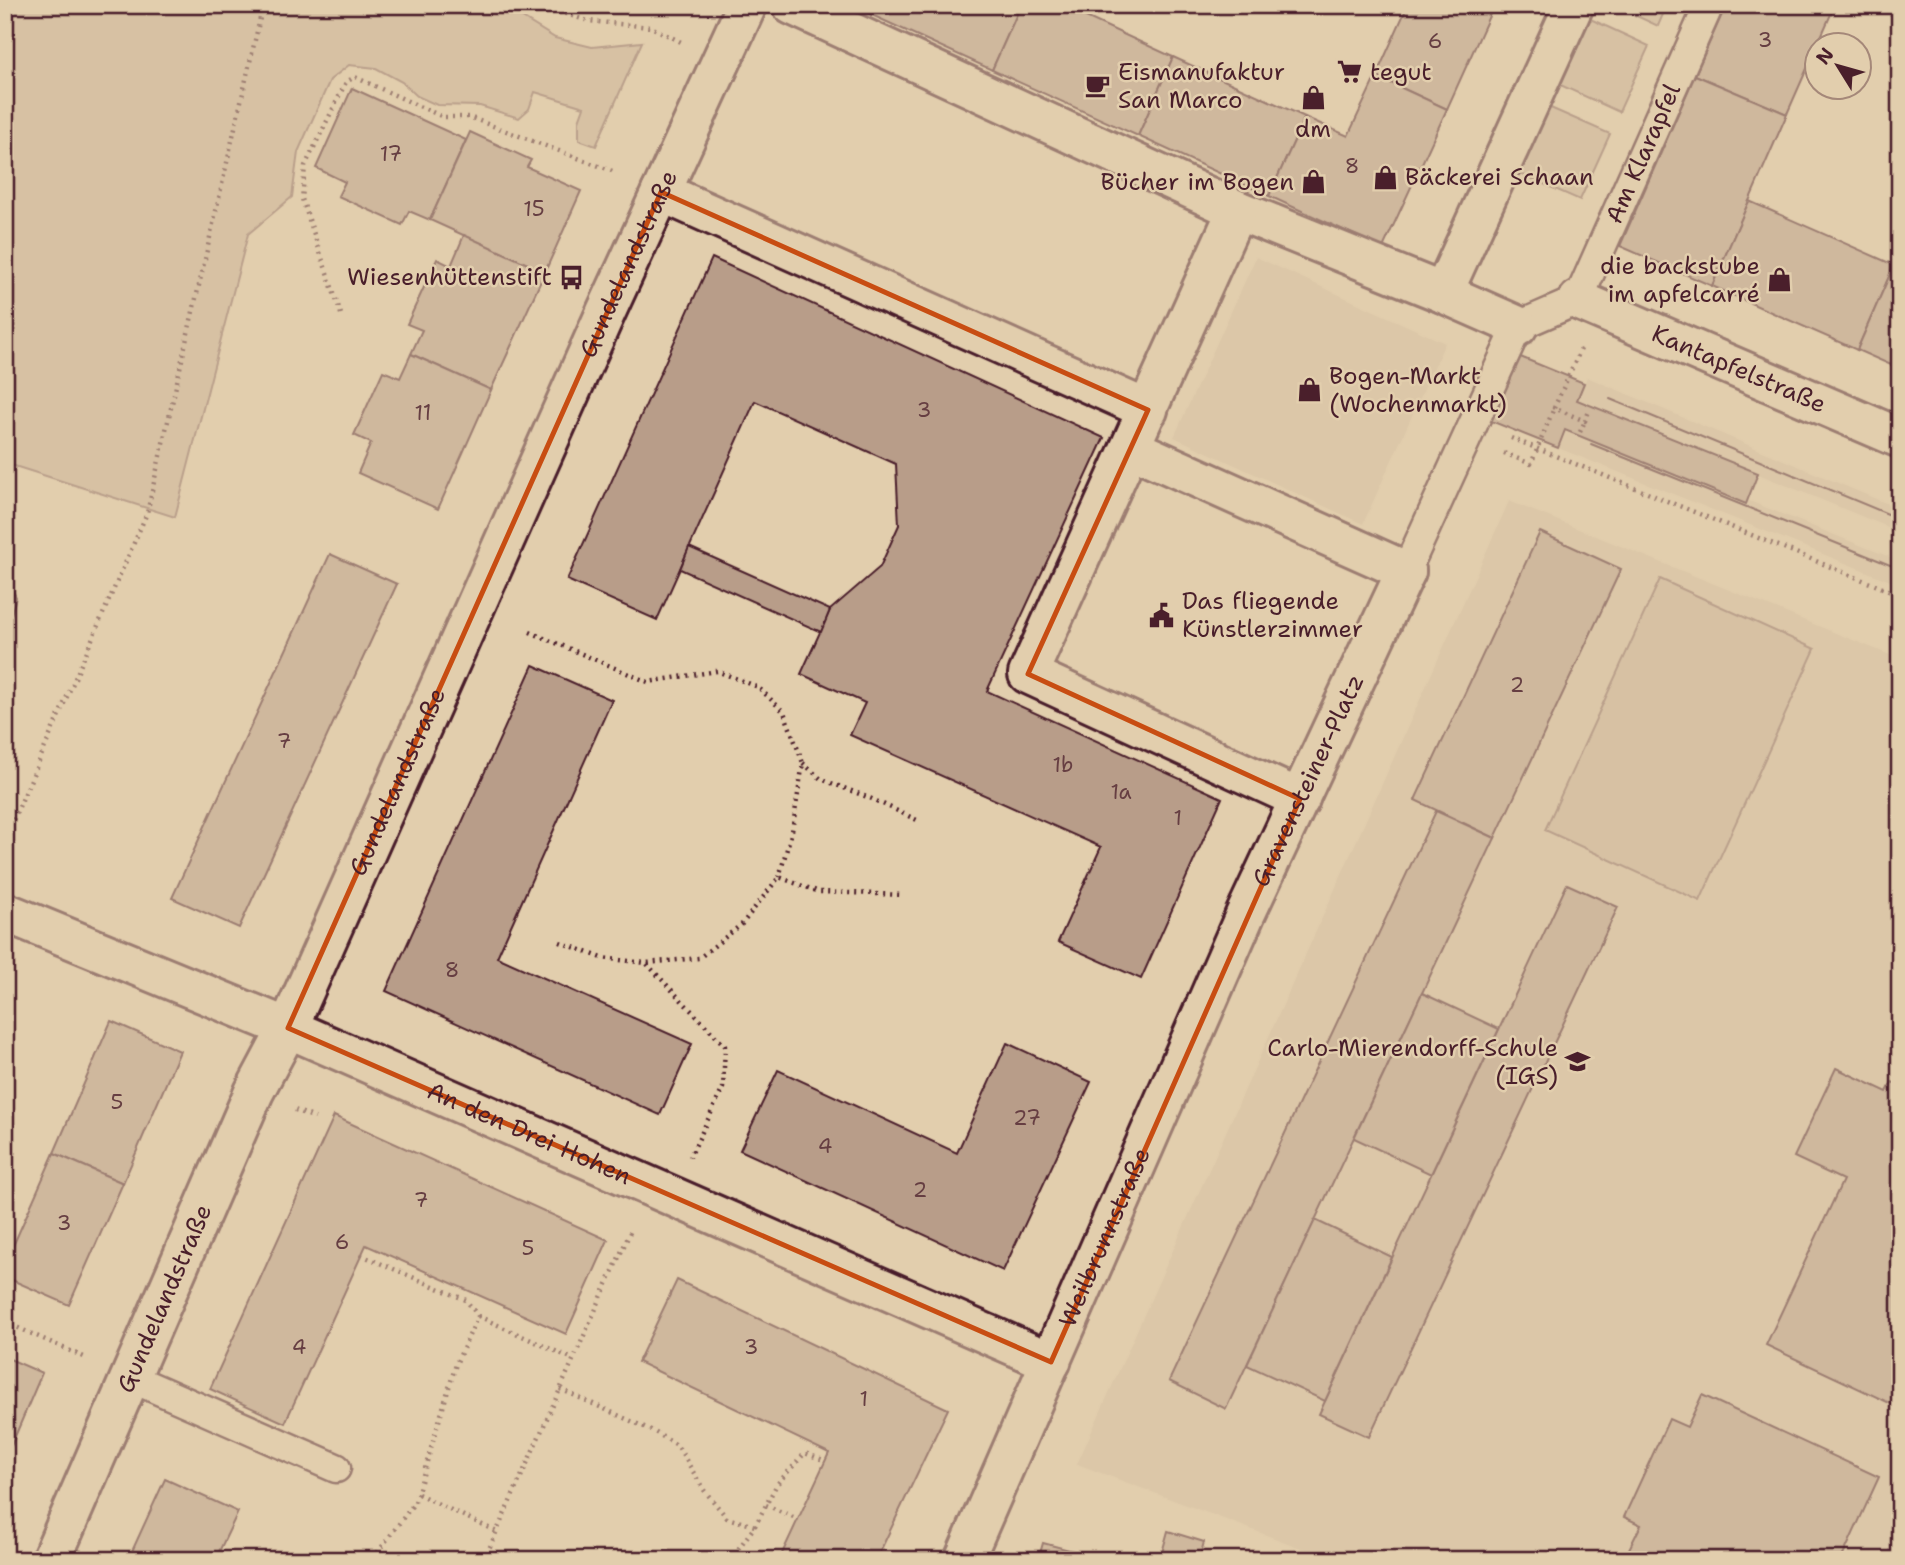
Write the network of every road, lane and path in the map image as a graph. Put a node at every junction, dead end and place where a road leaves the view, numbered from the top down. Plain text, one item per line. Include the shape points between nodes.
1 (263, 5) edge
2 (538, 5) edge
3 (747, 5) edge
4 (792, 5) edge
5 (1574, 5) edge
6 (1709, 5) edge
7 (688, 45) dead end
8 (615, 172) dead end
9 (661, 192) junction
10 (1237, 210) junction
11 (1443, 293) junction
12 (1578, 300) junction
13 (341, 314) dead end
14 (1518, 326) junction
15 (1554, 408) dead end
16 (1148, 410) junction
17 (1585, 421) dead end
18 (1480, 425) junction
19 (1580, 432) dead end
20 (1900, 438) edge
21 (1131, 448) junction
22 (1538, 449) junction
23 (1406, 571) junction
24 (1900, 595) edge
25 (530, 632) dead end
26 (803, 763) junction
27 (1300, 799) junction
28 (919, 821) dead end
29 (5, 839) edge
30 (779, 877) junction
31 (904, 895) dead end
32 (5, 912) edge
33 (1245, 915) joint
34 (560, 942) dead end
35 (646, 963) junction
36 (288, 1028) junction
37 (660, 1191) junction
38 (361, 1255) dead end
39 (478, 1317) junction
40 (5, 1322) edge
41 (84, 1357) dead end
42 (573, 1359) junction
43 (1051, 1363) junction
44 (129, 1377) junction
45 (560, 1389) junction
46 (826, 1461) dead end
47 (336, 1468) dead end
48 (418, 1494) junction
49 (766, 1505) junction
50 (798, 1519) dead end
51 (755, 1526) junction
52 (497, 1532) junction
53 (51, 1560) edge
54 (372, 1560) edge
55 (484, 1560) edge
56 (730, 1560) edge
57 (964, 1560) edge

1 - 29 path via 147,513
2 - 7 path via 588,21 651,27
3 - 9 street, Gundelandstraße
4 - 10 street
5 - 11 street
6 - 12 lane, Am Klarapfel
8 - 13 path via 469,117 443,117 355,77 346,82 305,166 302,199
9 - 16 street
9 - 36 street, Gundelandstraße
10 - 11 street
10 - 16 street
11 - 14 street
12 - 14 lane
12 - 20 street, Kantapfelstraße
14 - 18 lane
15 - 22 path
16 - 21 street
17 - 19 path
18 - 22 path
18 - 22 path via 1480,442 1531,464
18 - 23 lane
21 - 23 street
21 - 27 street via 1028,674
22 - 24 path
23 - 27 street, Gravensteiner-Platz
25 - 26 path via 648,682 717,671 758,687 784,712
26 - 28 path via 821,779
26 - 30 path
27 - 33 street, Gravensteiner-Platz
30 - 31 path via 819,892
30 - 35 path via 742,924 699,958
32 - 36 street, An den Drei Hohen
33 - 43 street, Weilbrunnstraße
34 - 35 path via 602,958
35 - 37 path via 725,1046 723,1088
36 - 37 street, An den Drei Hohen
36 - 44 street, Gundelandstraße via 254,1092
37 - 42 path
37 - 43 street, An den Drei Hohen
38 - 39 path via 466,1300
39 - 42 path
39 - 48 path via 456,1364
40 - 41 path
42 - 45 path
43 - 57 street, Weilbrunnstraße
44 - 47 lane
44 - 53 street, Gundelandstraße
45 - 51 path via 677,1445 727,1518
45 - 52 path
46 - 49 path via 805,1453 777,1484
48 - 52 path
48 - 54 path
49 - 50 path
49 - 51 path
51 - 56 path
52 - 55 path

